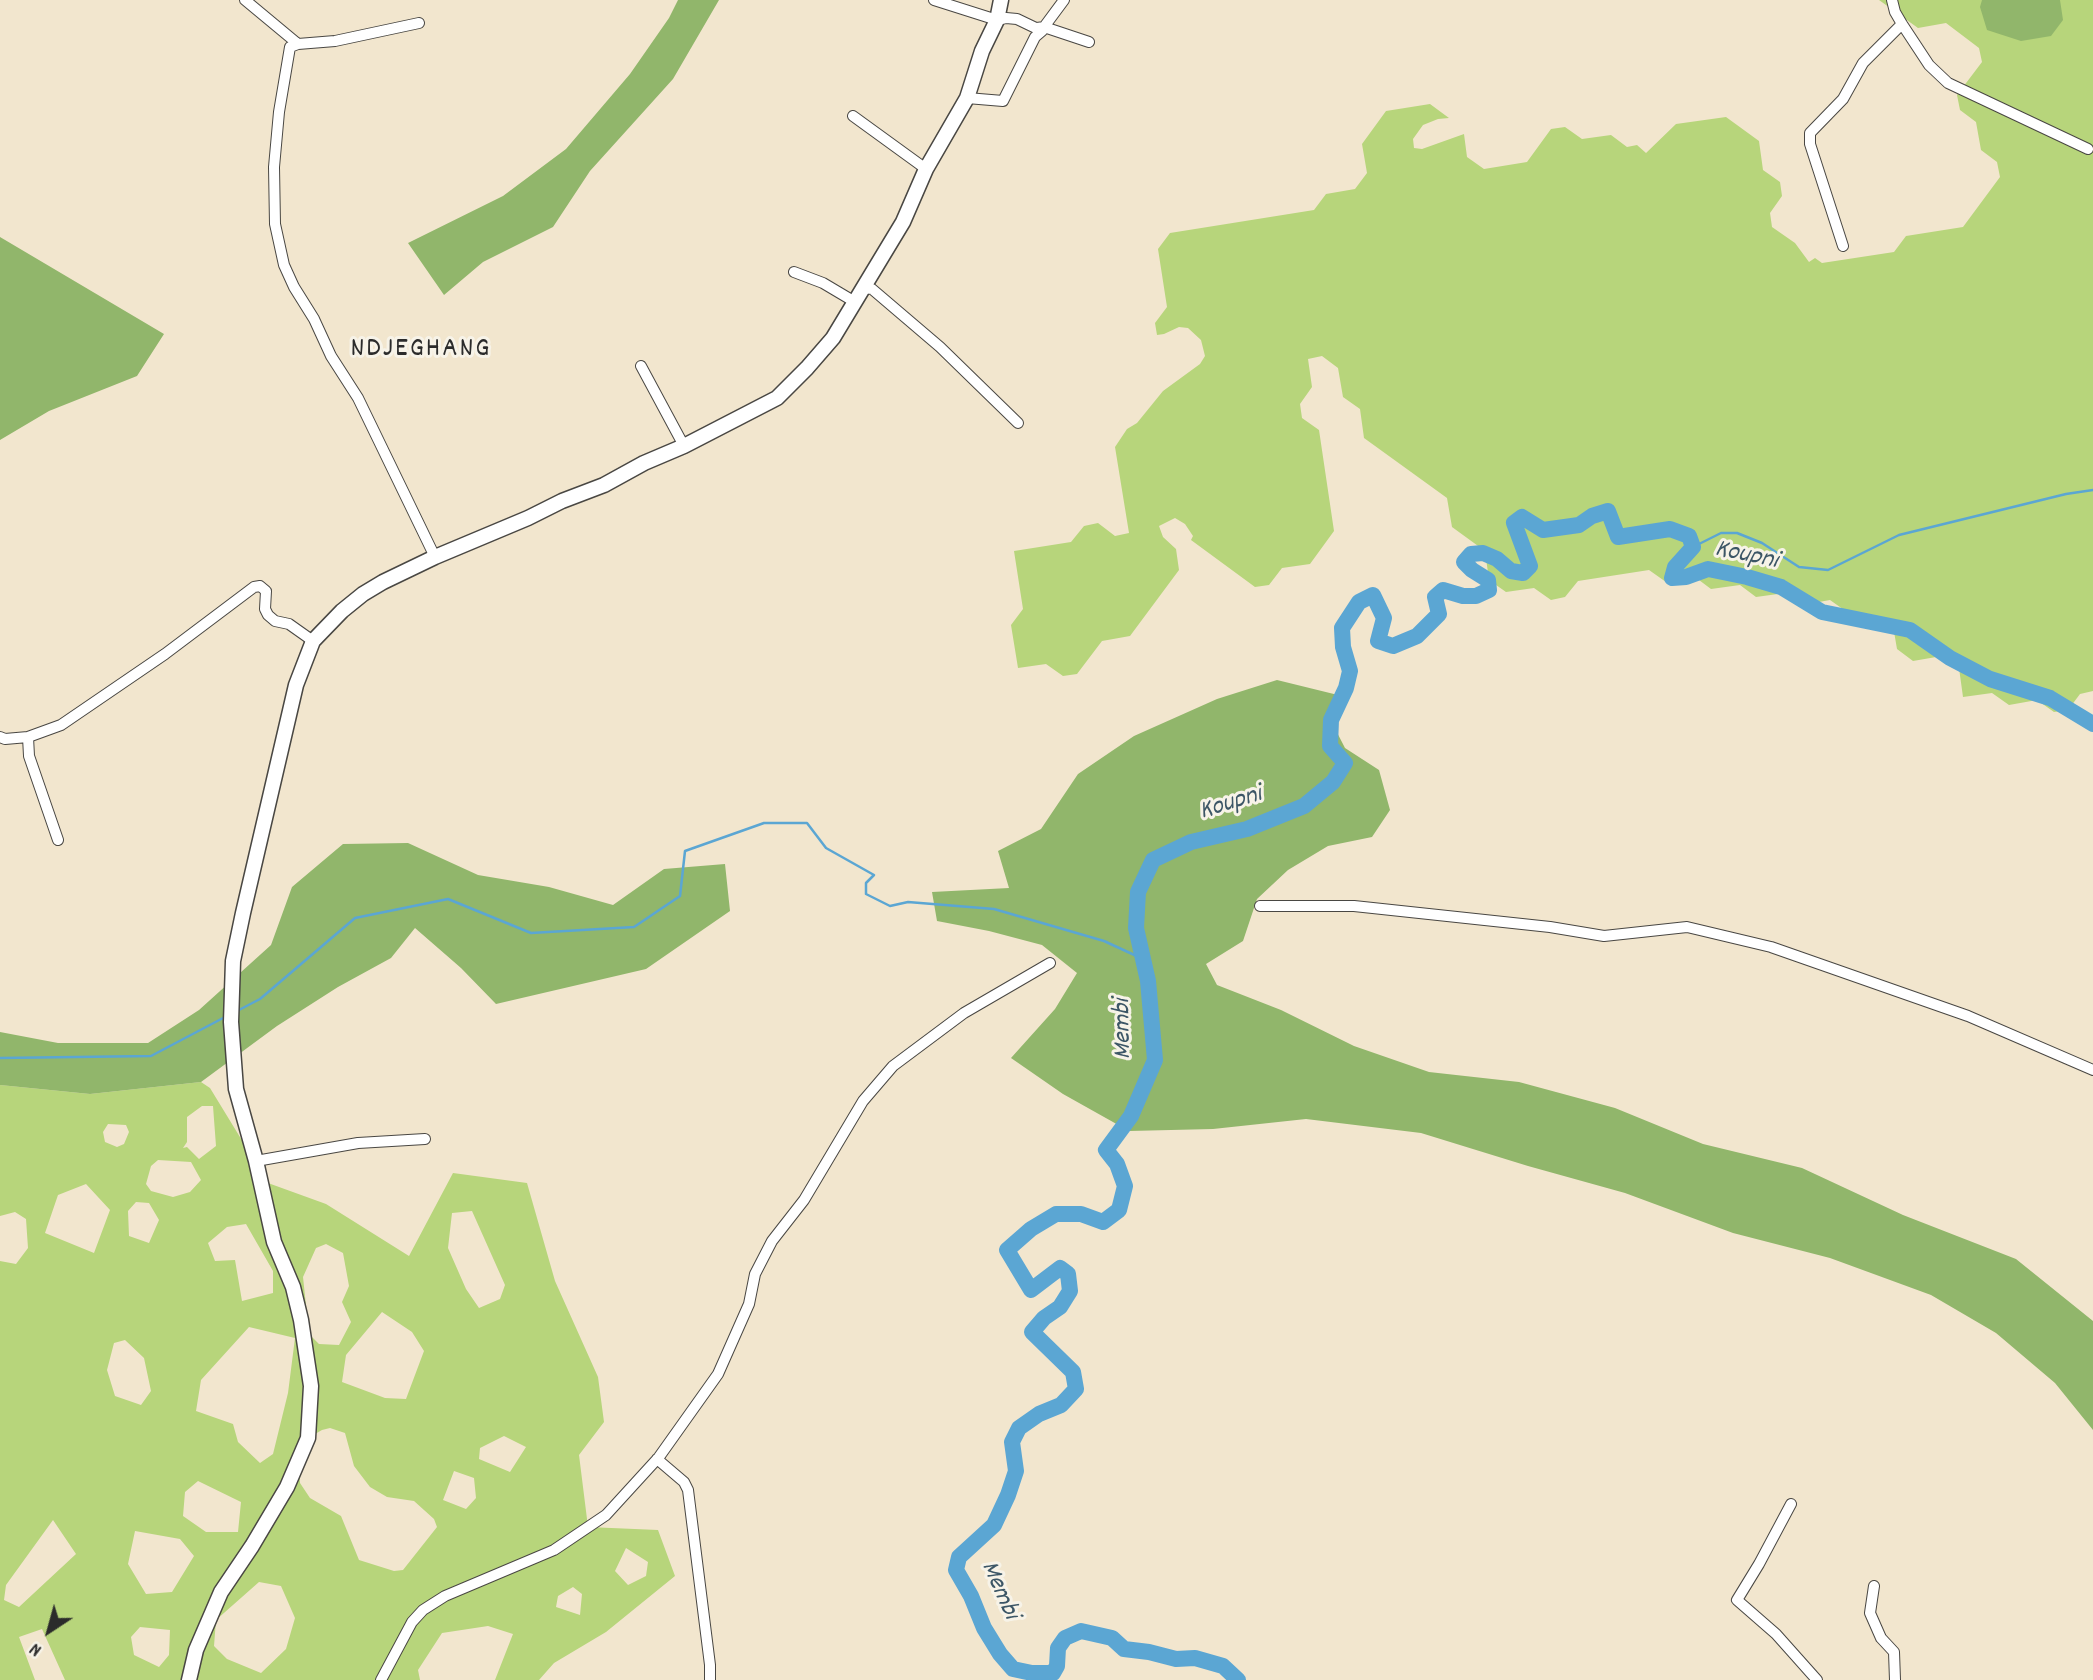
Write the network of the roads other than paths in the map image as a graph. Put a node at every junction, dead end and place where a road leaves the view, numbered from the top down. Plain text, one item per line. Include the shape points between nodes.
1 (245, 0) edge
2 (934, 0) edge
3 (1001, 0) edge
4 (1064, 0) edge
5 (1892, 0) edge
6 (997, 20) junction
7 (419, 23) dead end
8 (1902, 24) junction
9 (1043, 29) junction
10 (1089, 42) dead end
11 (298, 44) junction
12 (967, 98) junction
13 (853, 116) dead end
14 (2088, 149) dead end
15 (926, 169) junction
16 (1843, 246) dead end
17 (794, 272) dead end
18 (863, 288) junction
19 (855, 302) junction
20 (641, 366) dead end
21 (1018, 423) dead end
22 (684, 446) junction
23 (435, 557) junction
24 (313, 640) junction
25 (0, 737) edge
26 (28, 737) junction
27 (58, 839) dead end
28 (1260, 906) dead end
29 (1050, 963) dead end
30 (2093, 1070) edge
31 (425, 1139) dead end
32 (256, 1161) junction
33 (657, 1459) junction
34 (1791, 1504) dead end
35 (1874, 1586) dead end
36 (189, 1680) edge
37 (381, 1680) edge
38 (710, 1680) edge
39 (1817, 1680) edge
40 (1895, 1680) edge

1 - 11 street
2 - 6 street
3 - 6 street
4 - 9 street
5 - 8 street
6 - 9 street via 1017,19
6 - 12 street
7 - 11 street
8 - 14 street via 1929,65 1948,83
8 - 16 street via 1863,63 1843,99 1810,132
9 - 10 street
9 - 12 street via 1003,101
11 - 23 street via 290,47 274,167 275,224 282,257 323,341 358,398
12 - 15 street
13 - 15 street
15 - 18 street via 903,222
17 - 19 street
18 - 19 street
18 - 21 street via 872,289 940,346
19 - 22 street via 833,338 777,398
20 - 22 street
22 - 23 street
23 - 24 street via 363,594
24 - 26 street via 268,615 266,590 254,587 61,725
24 - 32 street via 296,685 233,961 236,1089
25 - 26 street
26 - 27 street via 29,756
28 - 30 street via 1354,906 1604,936 1687,927 1771,947 1968,1016
29 - 33 street via 964,1013 893,1066 863,1101 804,1200 772,1241 718,1374
31 - 32 street via 358,1143
32 - 36 street via 274,1242 301,1320 311,1385 308,1438 253,1546 221,1592 196,1650
33 - 37 street via 606,1515 554,1550 445,1596 423,1610
33 - 38 street via 688,1490
34 - 39 street via 1737,1600 1776,1634
35 - 40 street via 1870,1613 1881,1638 1894,1652

